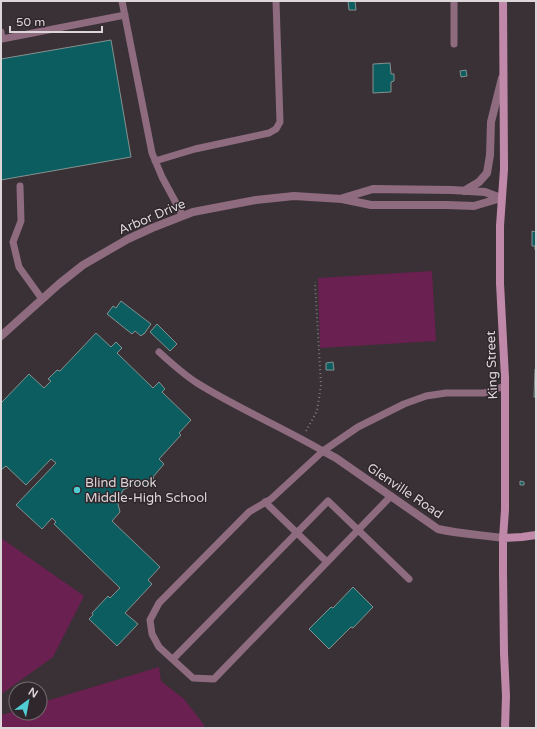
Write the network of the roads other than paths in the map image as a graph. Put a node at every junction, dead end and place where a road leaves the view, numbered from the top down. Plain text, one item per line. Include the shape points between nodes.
1 (122, 1) edge
2 (276, 1) edge
3 (454, 1) edge
4 (503, 1) edge
5 (125, 15) junction
6 (1, 32) edge
7 (454, 44) dead end
8 (503, 73) junction
9 (155, 161) junction
10 (20, 186) dead end
11 (464, 191) junction
12 (501, 198) junction
13 (342, 199) junction
14 (183, 216) junction
15 (42, 299) junction
16 (1, 336) edge
17 (159, 352) dead end
18 (505, 386) junction
19 (323, 451) junction
20 (391, 496) junction
21 (265, 502) junction
22 (358, 530) junction
23 (296, 532) junction
24 (536, 535) edge
25 (503, 538) junction
26 (327, 562) junction
27 (409, 579) dead end
28 (173, 659) junction
29 (505, 728) edge

1 - 5 lane
2 - 9 lane via 280,122 276,130
3 - 7 lane
4 - 8 main road, King Street
5 - 6 lane via 2,38
5 - 9 lane
8 - 11 street via 491,122 488,173
8 - 12 main road, King Street via 504,169
9 - 14 lane
10 - 15 lane via 20,221 13,242 19,267
11 - 12 street, Arbor Drive via 485,192
11 - 13 street, Arbor Drive via 373,189
12 - 13 street, Arbor Drive via 474,206 372,205
12 - 18 main road, King Street via 500,283
13 - 14 street, Arbor Drive via 294,196 256,200
14 - 15 street, Arbor Drive via 128,239 83,265
15 - 16 street, Arbor Drive
17 - 19 lane via 196,382
18 - 19 lane via 484,393 426,396 358,427
18 - 25 main road, King Street via 506,510
19 - 20 street, Glenville Road
19 - 21 lane
20 - 22 lane
20 - 25 street, Glenville Road via 438,529
21 - 23 lane
21 - 28 lane via 248,512 158,602 150,620 152,634 159,647
22 - 23 lane via 328,501
22 - 26 lane
22 - 27 lane
23 - 26 lane
23 - 28 lane
24 - 25 main road
25 - 29 main road, King Street
26 - 28 lane via 214,679 194,678

